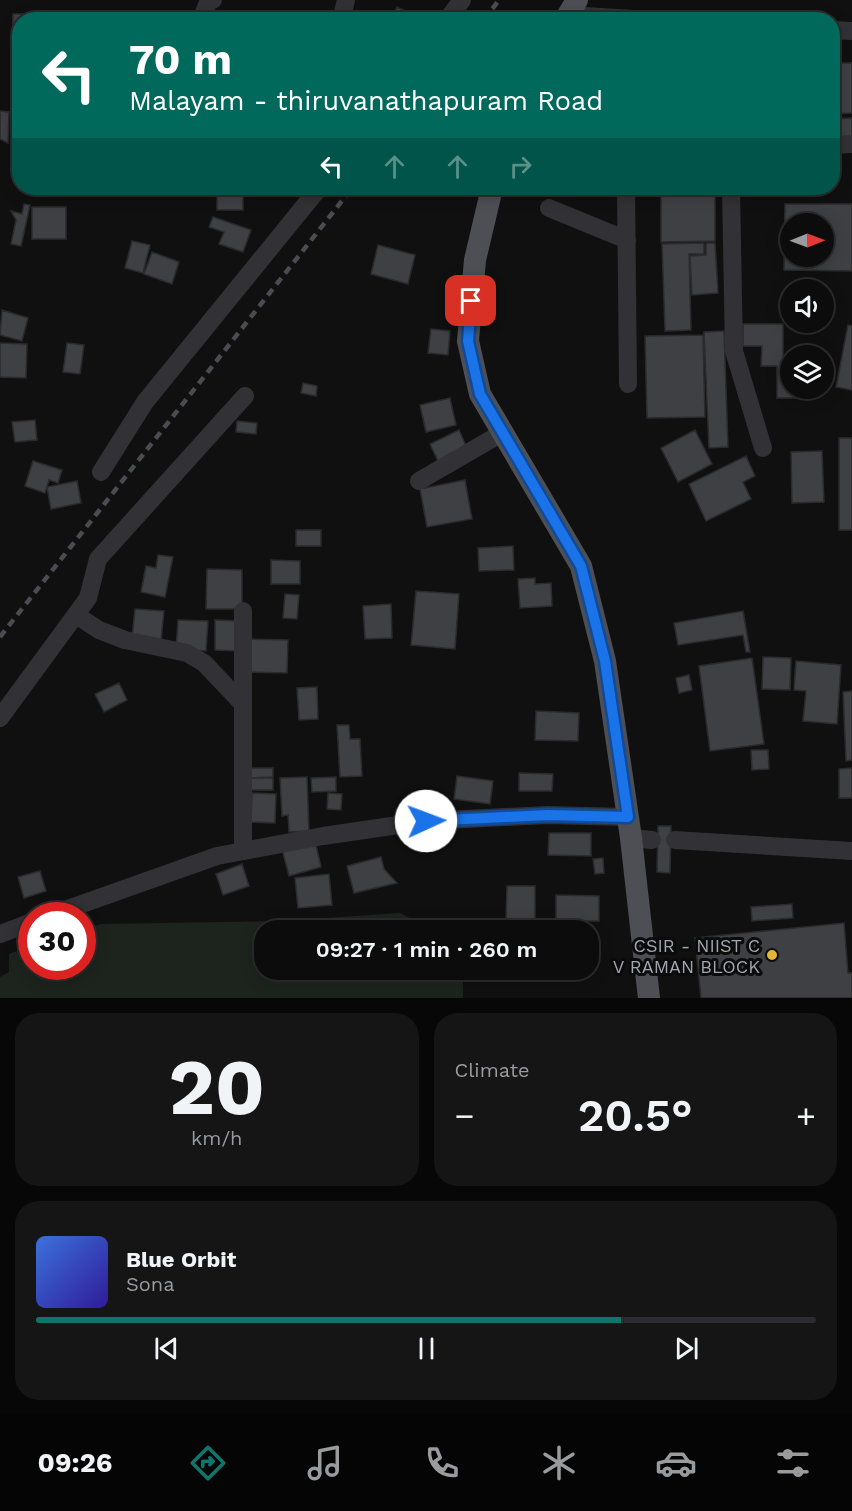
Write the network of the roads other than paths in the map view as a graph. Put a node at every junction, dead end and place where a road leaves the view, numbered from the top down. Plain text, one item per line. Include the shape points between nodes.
1 (213, 0) edge
2 (204, 12) edge
3 (313, 195) edge
4 (490, 195) edge
5 (626, 195) edge
6 (731, 195) edge
7 (549, 208) dead end
8 (627, 240) junction
9 (628, 384) dead end
10 (245, 396) dead end
11 (502, 433) junction
12 (764, 448) dead end
13 (101, 472) dead end
14 (419, 481) dead end
15 (243, 611) dead end
16 (76, 615) junction
17 (243, 704) junction
18 (0, 718) edge
19 (637, 832) junction
20 (675, 840) dead end
21 (243, 849) junction
22 (852, 851) edge
23 (88, 902) edge
24 (18, 927) edge
25 (0, 934) edge
26 (649, 998) edge

1 - 2 street via 209,0
3 - 13 street via 146,402
4 - 11 main road via 475,260 468,341 480,394
5 - 8 street
6 - 12 street via 734,351
7 - 8 street
8 - 9 street
10 - 16 street via 98,559 88,598
11 - 14 street
11 - 19 main road via 581,566 605,661
15 - 17 street
16 - 17 street via 124,640 187,653 204,663
16 - 18 street
17 - 21 street
19 - 21 street via 548,815 426,821
19 - 26 main road
20 - 22 street
21 - 23 street
24 - 25 street

